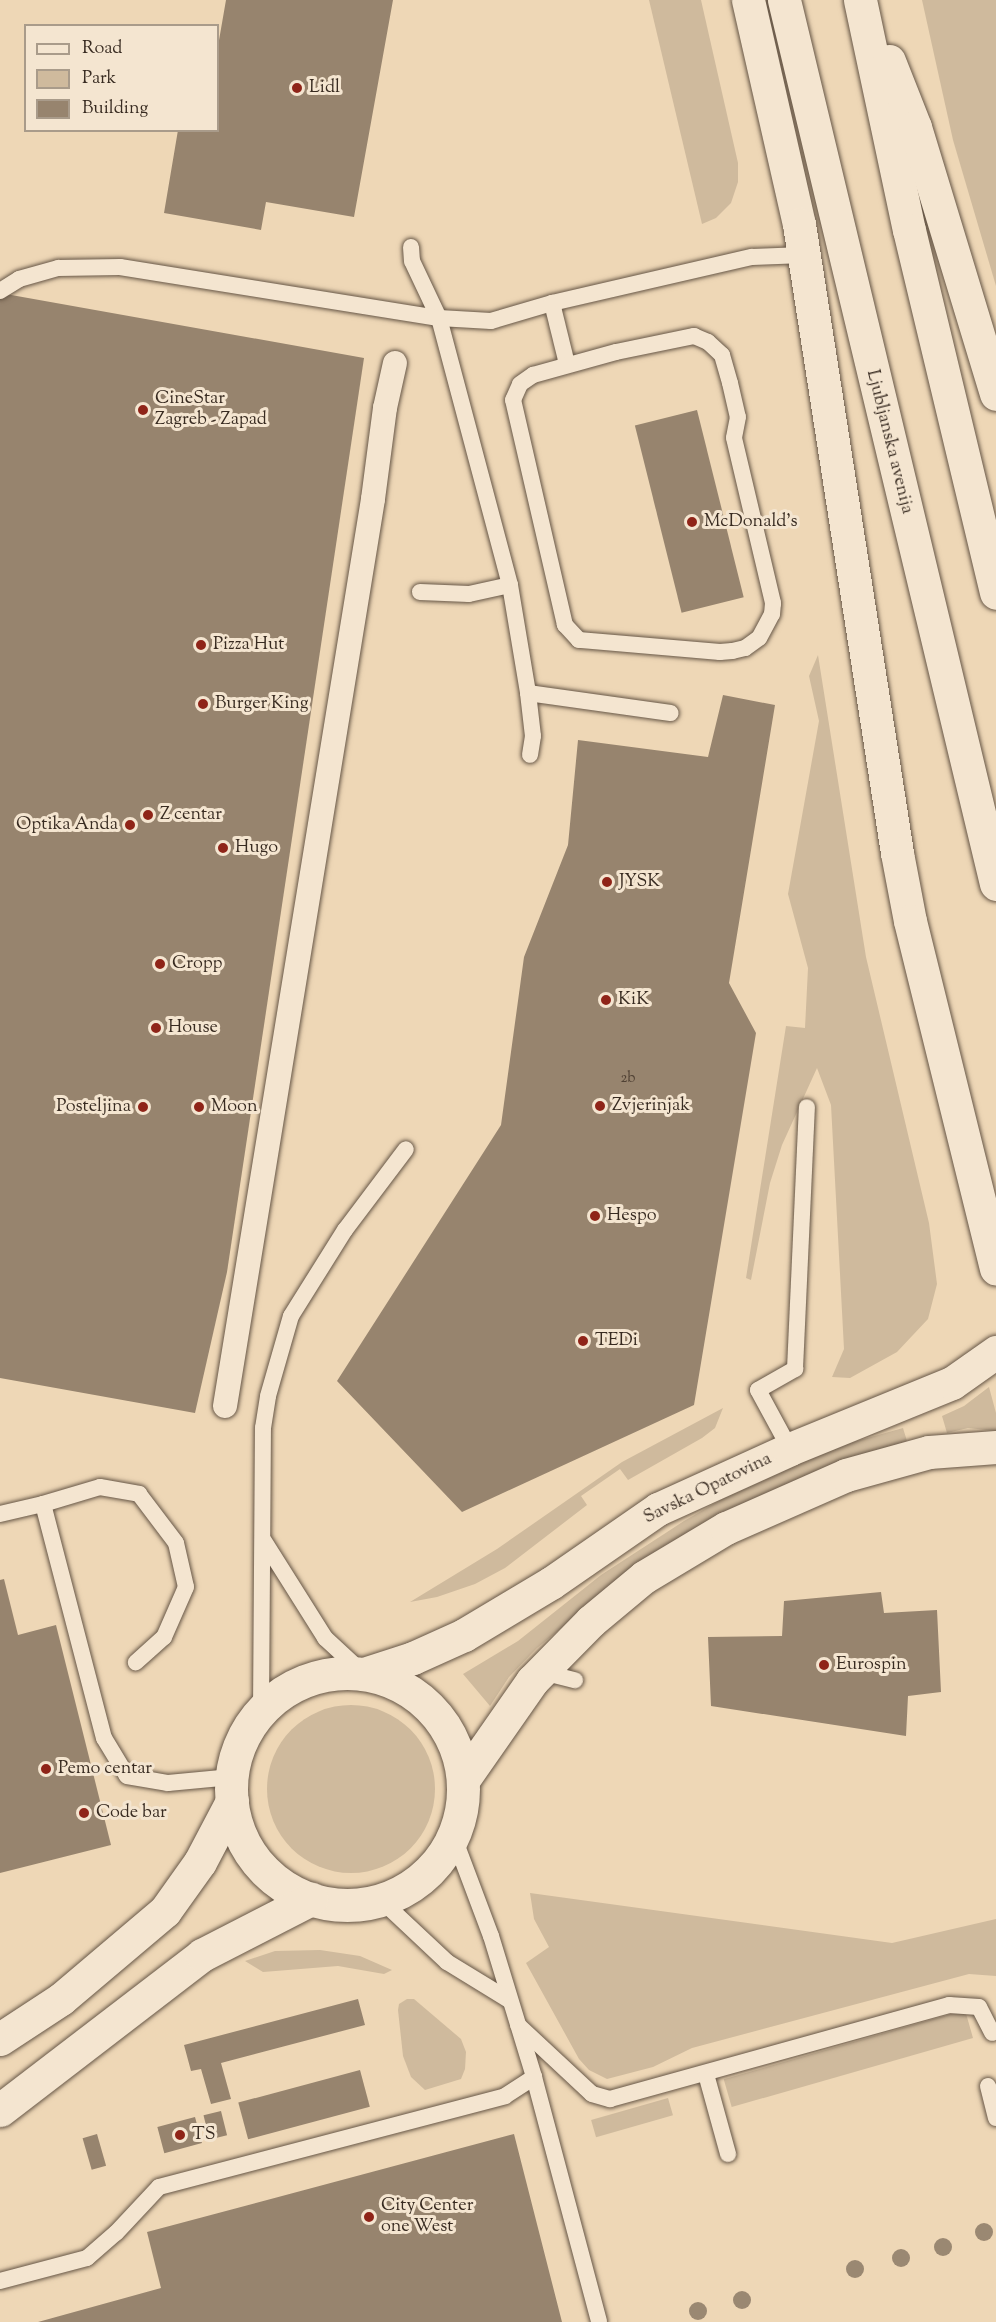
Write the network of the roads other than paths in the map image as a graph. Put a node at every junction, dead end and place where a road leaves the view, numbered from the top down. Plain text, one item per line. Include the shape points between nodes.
1 (748, 0) edge
2 (784, 0) edge
3 (861, 3) edge
4 (411, 247) dead end
5 (804, 255) junction
6 (0, 291) edge
7 (552, 303) junction
8 (439, 318) junction
9 (395, 363) dead end
10 (567, 364) junction
11 (996, 394) edge
12 (510, 585) junction
13 (420, 592) dead end
14 (996, 593) edge
15 (528, 693) junction
16 (671, 713) dead end
17 (530, 755) dead end
18 (996, 884) edge
19 (807, 1107) dead end
20 (406, 1149) dead end
21 (996, 1269) edge
22 (996, 1352) edge
23 (225, 1406) dead end
24 (996, 1447) edge
25 (790, 1449) junction
26 (44, 1504) junction
27 (0, 1514) edge
28 (264, 1541) junction
29 (136, 1662) dead end
30 (542, 1672) junction
31 (364, 1674) junction
32 (576, 1680) dead end
33 (261, 1710) junction
34 (463, 1780) junction
35 (232, 1789) junction
36 (453, 1835) junction
37 (311, 1899) junction
38 (382, 1900) junction
39 (509, 2000) junction
40 (518, 2025) junction
41 (992, 2033) dead end
42 (0, 2039) edge
43 (706, 2074) junction
44 (534, 2077) junction
45 (987, 2086) dead end
46 (0, 2110) edge
47 (996, 2118) edge
48 (728, 2154) dead end
49 (0, 2281) edge
50 (599, 2322) edge

1 - 5 main road
2 - 18 main road, Ljubljanska avenija
3 - 11 main road via 915,127
3 - 14 main road via 909,230
4 - 8 lane via 412,261
5 - 7 lane via 752,257
5 - 21 main road via 897,853
6 - 8 lane via 19,279 58,268 120,267
7 - 8 lane via 491,321
7 - 10 lane
8 - 12 lane
9 - 23 street
10 - 10 lane via 533,375 520,384 513,400 565,625 579,640 588,642 720,652 745,648 765,631 773,603 734,438 738,417 722,355 694,336
12 - 13 lane via 469,594
12 - 15 lane
15 - 16 lane
15 - 17 lane via 533,736
19 - 25 lane via 795,1369 758,1390
20 - 28 lane via 345,1230 291,1316 263,1428
22 - 25 main road, Savska Opatovina via 952,1383
24 - 30 main road via 929,1452 846,1474 726,1528 644,1577 591,1621
25 - 31 main road, Savska Opatovina via 658,1509 551,1583 464,1635
26 - 27 lane
26 - 29 lane via 100,1487 139,1494 176,1543 186,1587 164,1637
26 - 35 lane via 104,1738 127,1776
28 - 31 lane via 325,1638
28 - 33 lane
30 - 32 lane
30 - 34 main road
31 - 33 main road via 326,1675 291,1687
31 - 34 main road via 400,1685 431,1709 453,1742
33 - 35 main road via 241,1741
34 - 36 main road via 460,1819
35 - 37 main road via 240,1837 261,1868 283,1887
35 - 42 main road via 200,1862 165,1911 61,1999
36 - 38 main road via 444,1854 417,1883
36 - 39 lane via 491,1936
37 - 38 main road via 351,1906
37 - 46 main road via 202,1955
38 - 39 lane via 447,1962
39 - 40 lane
40 - 43 lane via 592,2094 610,2099
40 - 44 lane
41 - 43 lane via 979,2007 949,2005
43 - 48 lane
44 - 49 lane via 505,2096 159,2187 87,2258
44 - 50 lane
45 - 47 lane

